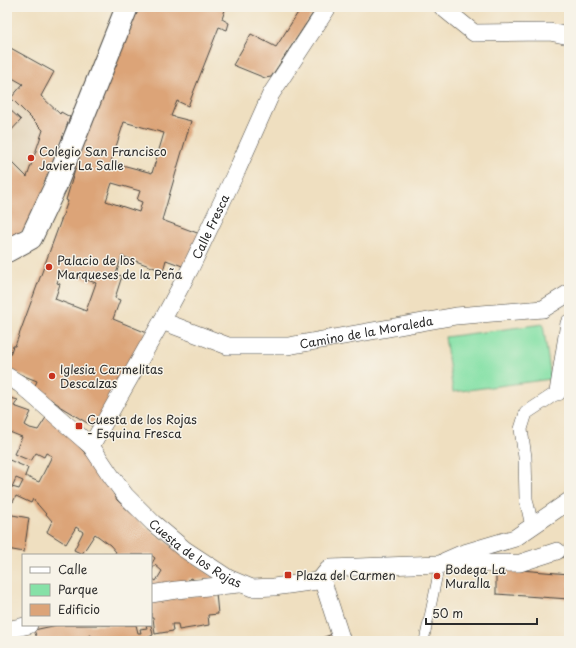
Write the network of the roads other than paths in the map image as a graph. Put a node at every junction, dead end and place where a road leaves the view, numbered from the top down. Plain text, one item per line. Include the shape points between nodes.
1 (128, 7) edge
2 (328, 7) edge
3 (442, 7) edge
4 (569, 36) edge
5 (7, 251) edge
6 (569, 293) edge
7 (162, 321) junction
8 (569, 323) edge
9 (7, 376) edge
10 (563, 389) edge
11 (91, 446) junction
12 (569, 501) edge
13 (532, 526) junction
14 (557, 551) dead end
15 (440, 564) junction
16 (322, 579) junction
17 (243, 584) junction
18 (152, 594) edge
19 (25, 626) edge
20 (7, 630) edge
21 (342, 641) edge
22 (424, 641) edge

1 - 5 street via 55,187 31,238
2 - 7 street, Calle Fresca via 271,94 193,262
3 - 4 street via 474,33 550,32
6 - 7 street, Camino de la Moraleda via 543,309 456,316 288,346 228,346
7 - 11 street, Calle Fresca
8 - 10 street
9 - 11 street, Cuesta de los Rojas via 20,384
10 - 13 street via 526,413 521,429 526,499
11 - 17 street, Cuesta de los Rojas via 125,495 153,523 196,557 228,578
12 - 13 street
13 - 15 street via 514,538 461,554
14 - 15 street via 520,563
15 - 16 street, Cuesta de los Rojas via 330,568
15 - 22 lane
16 - 17 street, Cuesta de los Rojas via 312,583 274,587 252,588
16 - 21 street
17 - 18 street
19 - 20 street

